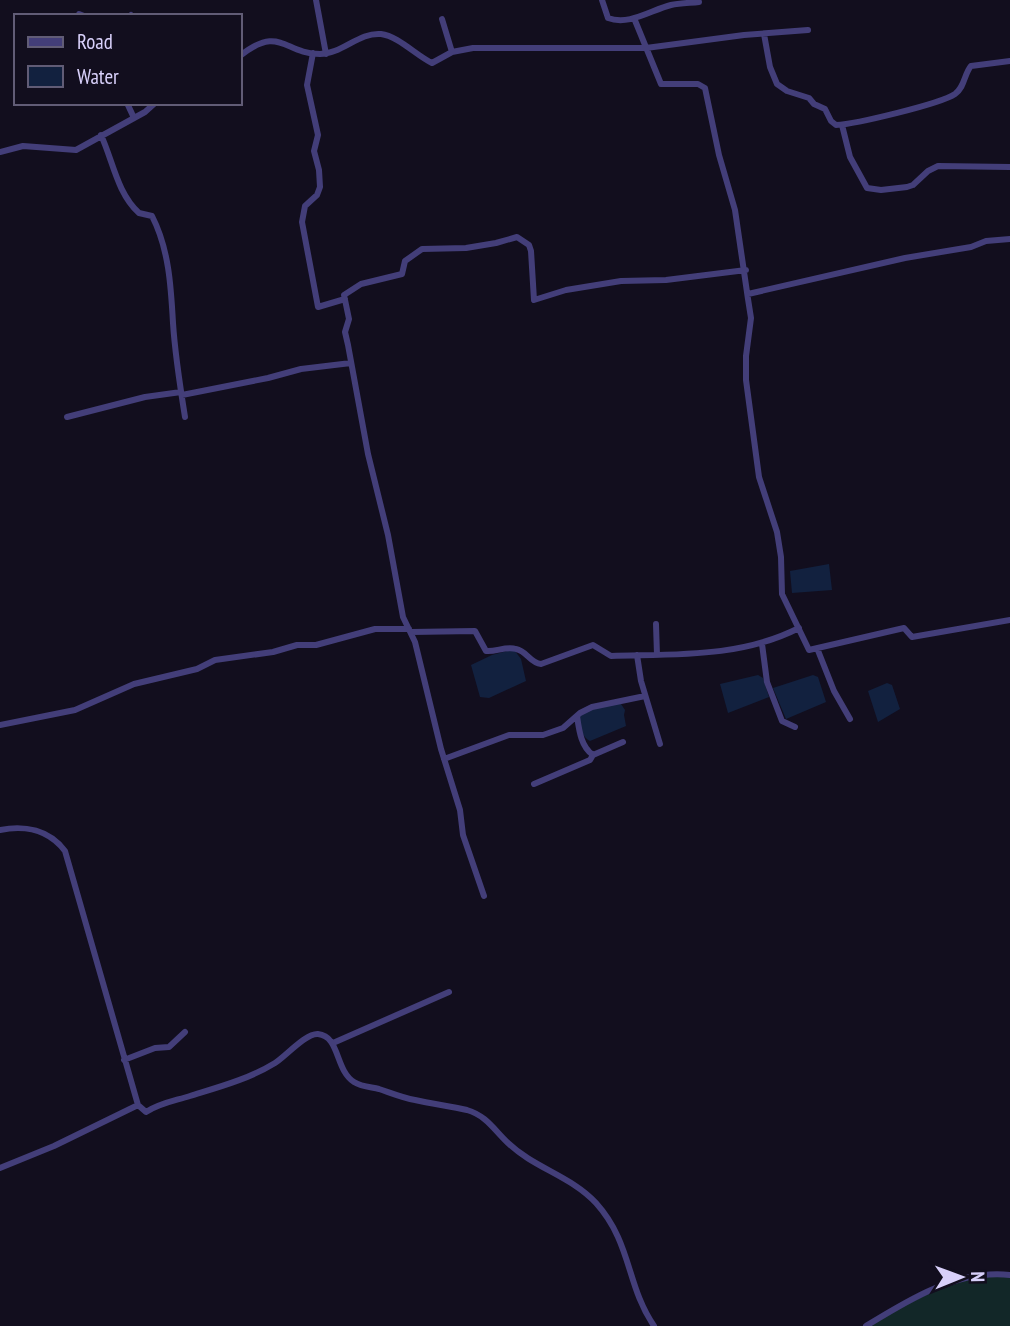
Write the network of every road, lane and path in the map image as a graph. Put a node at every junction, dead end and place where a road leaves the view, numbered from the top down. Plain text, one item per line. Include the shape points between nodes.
1 (316, 0) edge
2 (602, 0) edge
3 (699, 2) dead end
4 (634, 18) junction
5 (442, 19) dead end
6 (808, 30) dead end
7 (764, 34) junction
8 (648, 48) junction
9 (452, 52) junction
10 (313, 54) junction
11 (326, 54) junction
12 (242, 55) edge
13 (1010, 61) edge
14 (128, 105) edge
15 (152, 105) edge
16 (134, 118) junction
17 (842, 125) junction
18 (101, 135) junction
19 (0, 152) edge
20 (1010, 167) edge
21 (1010, 239) edge
22 (744, 270) junction
23 (748, 294) junction
24 (345, 299) junction
25 (351, 363) junction
26 (181, 393) junction
27 (185, 416) dead end
28 (67, 417) dead end
29 (1010, 620) edge
30 (656, 624) dead end
31 (799, 628) junction
32 (410, 631) junction
33 (762, 644) junction
34 (817, 648) junction
35 (657, 654) junction
36 (637, 655) junction
37 (645, 696) junction
38 (577, 716) junction
39 (850, 719) dead end
40 (0, 725) edge
41 (795, 727) dead end
42 (623, 742) dead end
43 (660, 744) dead end
44 (593, 755) junction
45 (444, 759) junction
46 (534, 784) dead end
47 (0, 830) edge
48 (484, 897) dead end
49 (449, 992) dead end
50 (185, 1032) dead end
51 (333, 1043) junction
52 (124, 1060) junction
53 (138, 1105) junction
54 (0, 1168) edge
55 (1010, 1275) edge
56 (654, 1326) edge
57 (866, 1326) edge

1 - 11 street
2 - 4 street via 609,19
3 - 4 street via 669,5
4 - 8 street
5 - 9 street
6 - 7 street
7 - 8 street
7 - 17 street via 777,84 825,109 832,124
8 - 9 street via 505,47
8 - 22 street via 661,84 705,88 735,210
9 - 11 street via 432,63 379,34
10 - 11 street
10 - 12 street via 275,41
10 - 24 street via 307,85 318,135 314,151 320,187 305,206 302,222 318,307
13 - 17 street via 971,66 961,88 946,98
14 - 16 street
15 - 16 street
16 - 18 street
17 - 20 street via 856,173 872,190 913,185 938,166
18 - 19 street via 76,150 23,146
18 - 26 street via 128,200 139,213 152,216 159,232 172,286
21 - 23 street
22 - 23 street
22 - 24 street via 609,282 534,300 531,251 517,237 466,248 422,249 405,261 402,274 361,284 344,295
23 - 31 street via 747,380 756,464 777,532 782,594
24 - 25 street
25 - 26 street
25 - 32 street via 403,617
26 - 27 street
26 - 28 street via 145,397
29 - 34 street via 912,637 904,628
30 - 35 street
31 - 33 street
31 - 34 street via 809,650
32 - 36 street via 475,631 485,651 517,649 541,664 593,645 607,655
32 - 40 street via 375,629 316,645 215,660 197,669 134,684 75,710
32 - 45 street
33 - 35 street
33 - 41 street via 766,682 782,721
34 - 39 street
35 - 36 street
36 - 37 street
37 - 38 street via 598,705
37 - 43 street
38 - 44 street via 580,735
38 - 45 street via 543,735 509,735
42 - 44 street
44 - 46 street
45 - 48 street
47 - 52 street via 39,831 65,851
49 - 51 street
50 - 52 street via 170,1047
51 - 53 street via 321,1034 312,1034 273,1064 237,1081 146,1112
51 - 56 street via 342,1070 352,1081 478,1115 519,1152 571,1182 595,1202 617,1230 641,1307
52 - 53 street
53 - 54 street
55 - 57 street via 952,1283 907,1300

